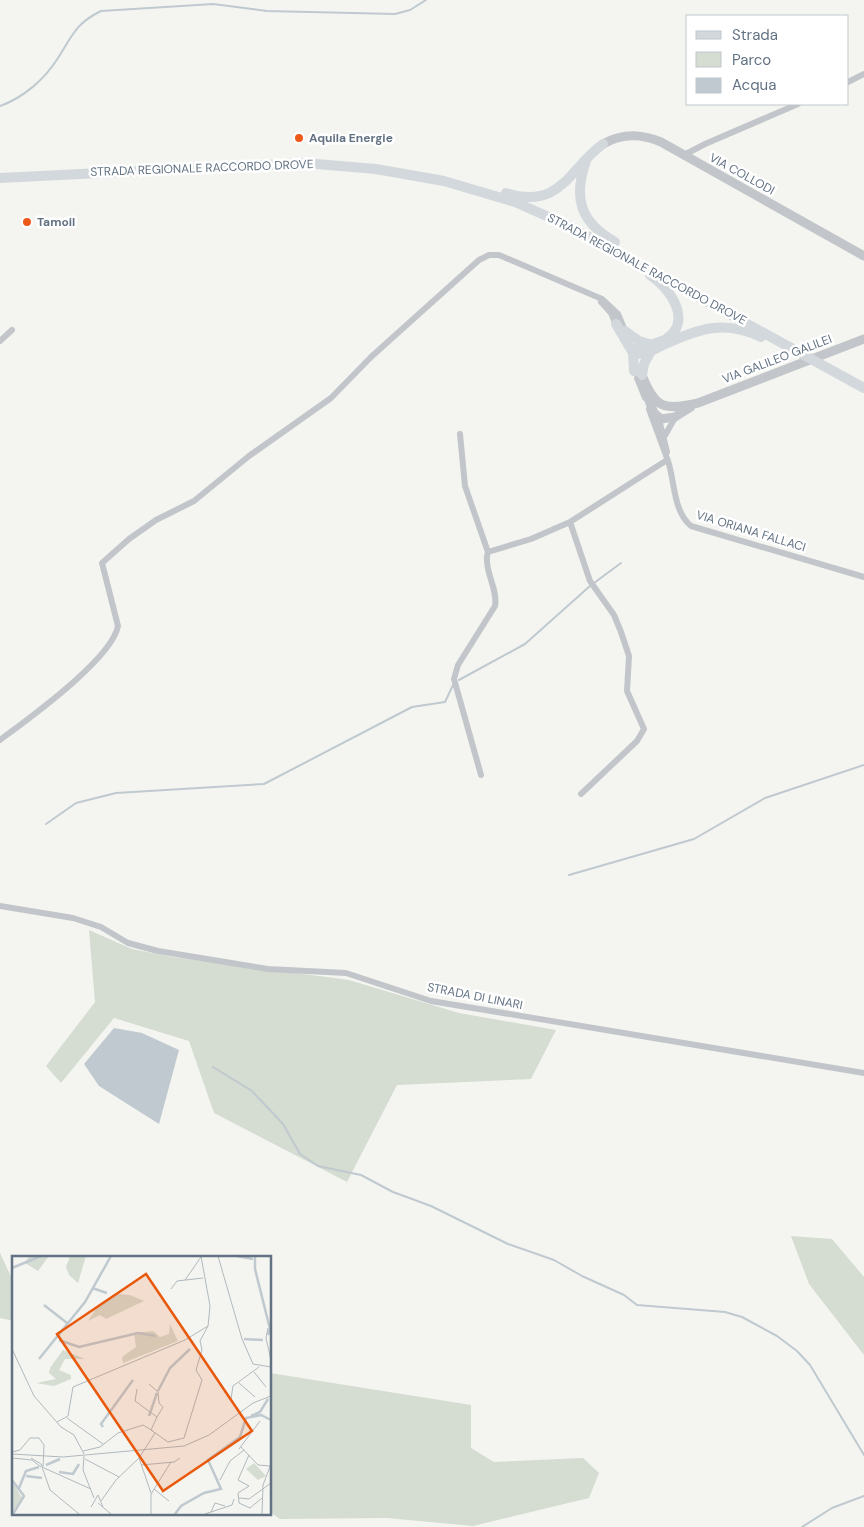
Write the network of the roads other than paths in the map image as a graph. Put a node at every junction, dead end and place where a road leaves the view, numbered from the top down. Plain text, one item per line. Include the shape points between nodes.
1 (864, 74) edge
2 (849, 82) edge
3 (796, 105) edge
4 (604, 144) joint
5 (684, 155) junction
6 (586, 161) junction
7 (0, 178) edge
8 (434, 179) junction
9 (545, 215) junction
10 (864, 256) edge
11 (594, 296) junction
12 (730, 313) junction
13 (616, 324) junction
14 (12, 330) dead end
15 (626, 331) junction
16 (864, 339) edge
17 (0, 340) edge
18 (650, 347) junction
19 (633, 353) junction
20 (638, 374) junction
21 (845, 377) junction
22 (864, 388) edge
23 (651, 397) junction
24 (674, 411) junction
25 (659, 418) junction
26 (657, 433) junction
27 (460, 434) dead end
28 (664, 437) junction
29 (667, 460) junction
30 (570, 522) junction
31 (488, 552) junction
32 (864, 577) edge
33 (0, 740) edge
34 (481, 775) dead end
35 (581, 794) dead end
36 (0, 906) edge
37 (864, 1073) edge

1 - 2 street
3 - 5 street
4 - 5 street, VIA COLLODI via 621,137 642,136
4 - 6 main road
5 - 10 street, VIA COLLODI
6 - 8 main road via 560,187 533,196 508,194 457,179
6 - 12 main road via 580,197 593,226 610,240 708,294
7 - 8 main road, STRADA REGIONALE RACCORDO DROVE via 304,163 370,168
8 - 9 main road, STRADA REGIONALE RACCORDO DROVE via 488,193
9 - 12 main road, STRADA REGIONALE RACCORDO DROVE via 592,237
9 - 18 main road via 652,277 668,290 678,310 676,326 665,339
11 - 13 street via 608,309
11 - 15 street via 612,306
11 - 33 street via 499,256 488,254 479,260 331,398 249,456 194,501 128,539 102,564 118,626 117,634 102,656
12 - 21 main road, STRADA REGIONALE RACCORDO DROVE
13 - 19 main road
13 - 20 street
14 - 17 street
15 - 18 main road
15 - 19 street
16 - 24 street, VIA GALILEO GALILEI
18 - 19 main road via 642,354
18 - 20 main road
18 - 21 main road via 703,330 733,327 757,335 820,370
19 - 20 main road
20 - 23 street
20 - 25 street via 654,414
20 - 26 street
21 - 22 main road, STRADA REGIONALE RACCORDO DROVE
23 - 24 street
23 - 25 street
24 - 25 street, VIA GALILEO GALILEI via 664,419
24 - 28 street
25 - 26 street
25 - 28 street
26 - 29 street
27 - 31 street via 465,486
28 - 29 street
29 - 30 street
29 - 32 street, VIA ORIANA FALLACI via 680,512 691,526
30 - 31 street via 531,539
30 - 35 street via 590,581 614,615 621,632 629,656 626,691 644,729 638,741
31 - 34 street via 486,560 495,606 458,665 454,679
36 - 37 street, STRADA DI LINARI via 73,918 101,927 128,943 158,951 268,969 346,973 431,1001

